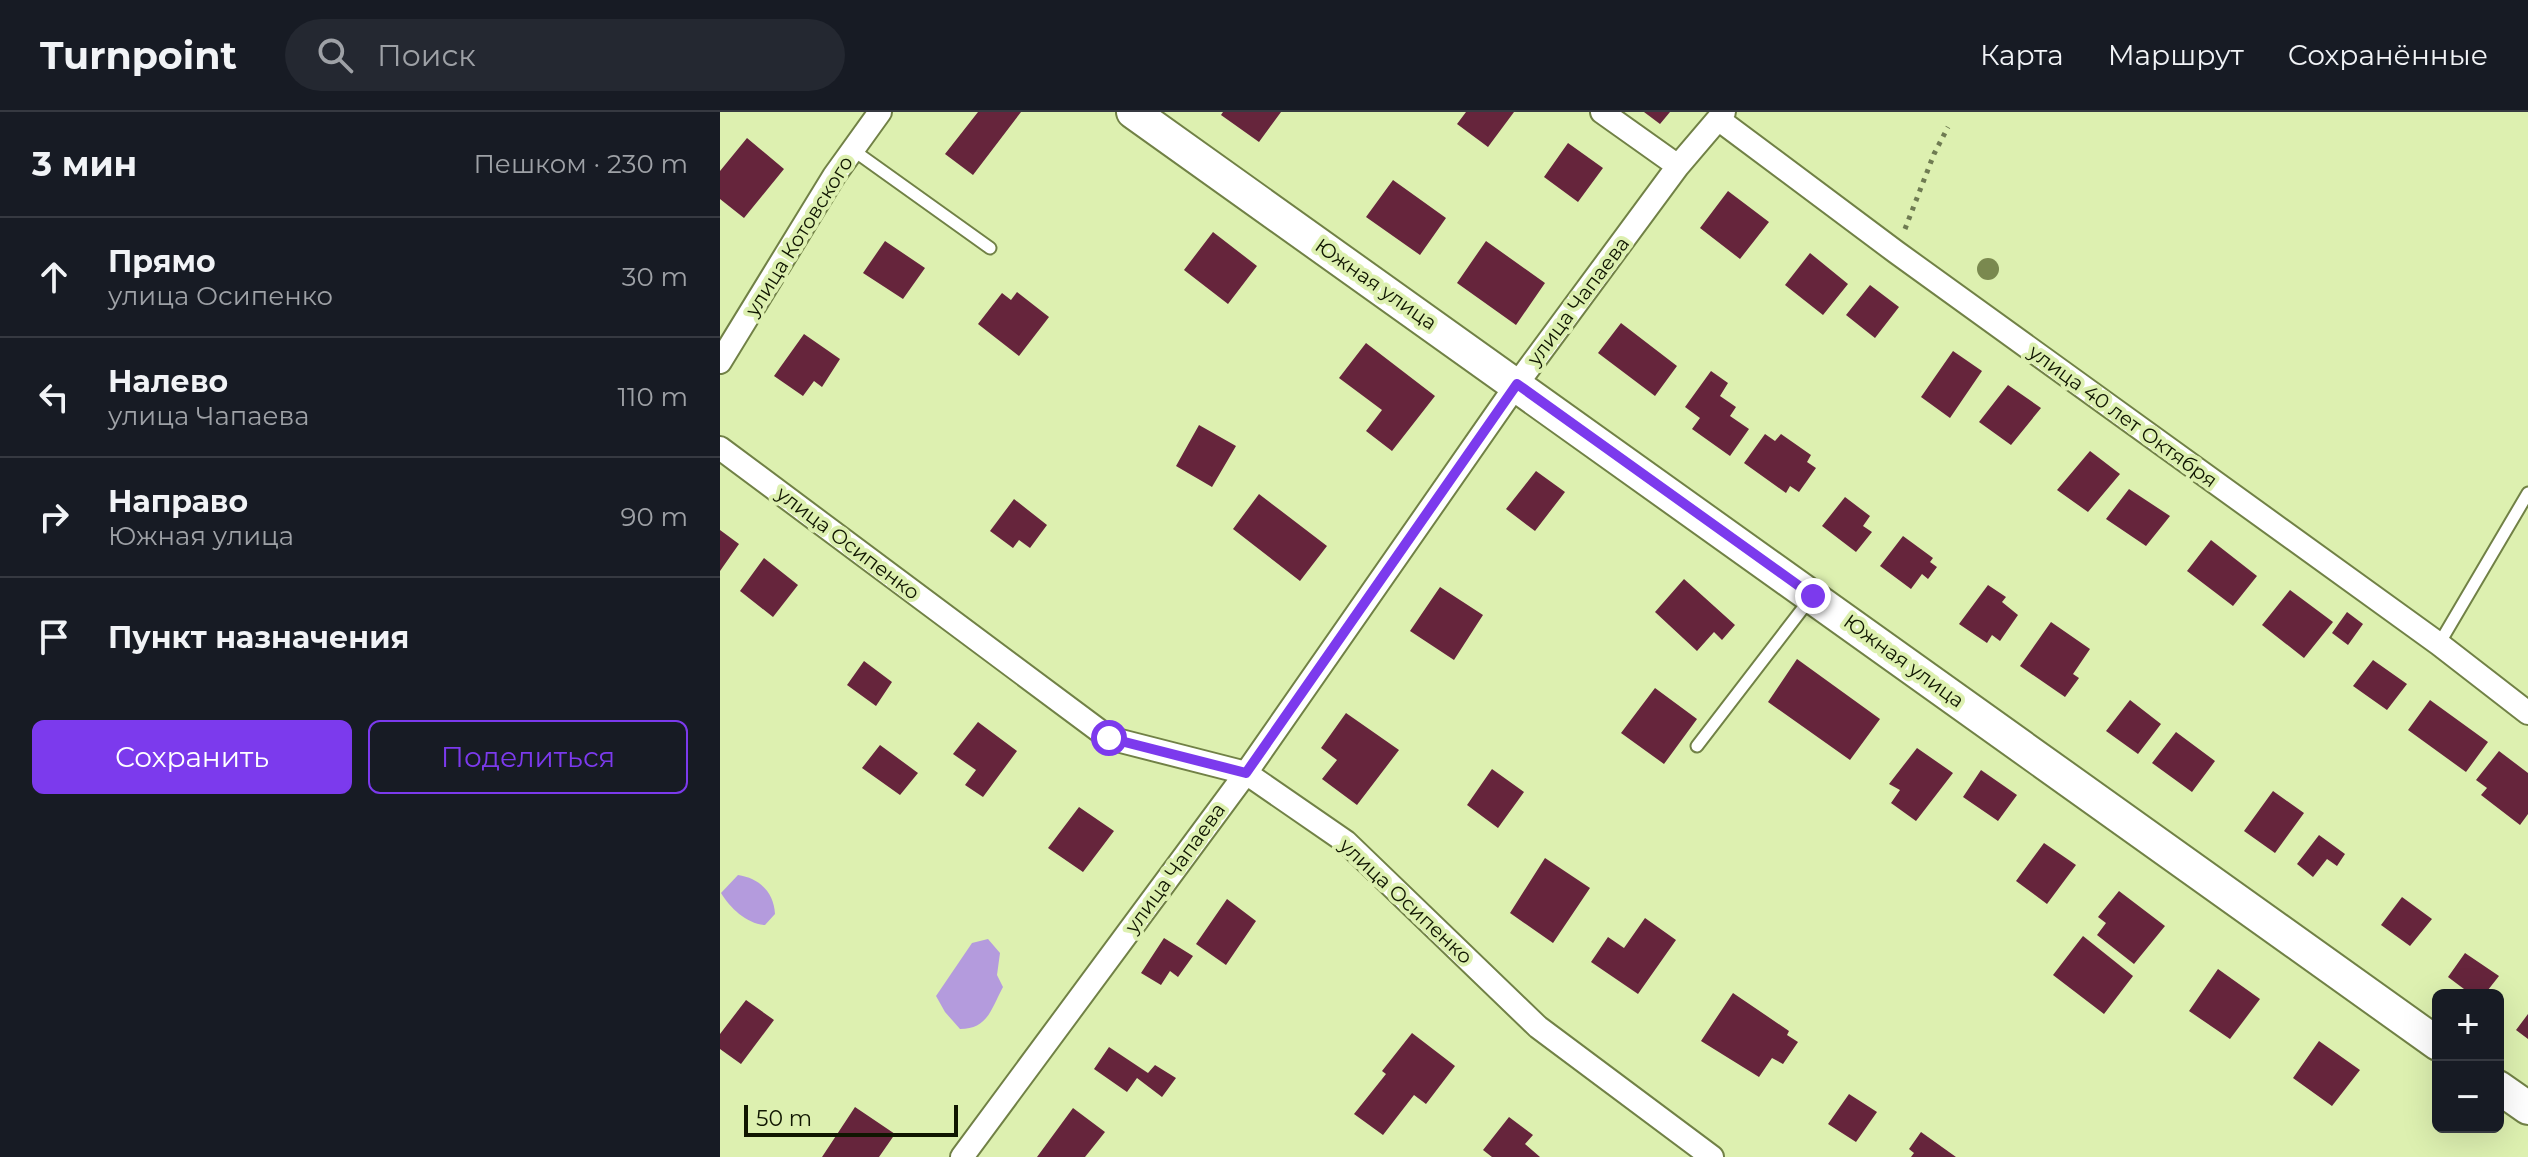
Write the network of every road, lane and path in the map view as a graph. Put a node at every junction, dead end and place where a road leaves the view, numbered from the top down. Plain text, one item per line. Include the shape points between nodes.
1 (880, 112) edge
2 (1133, 112) edge
3 (1602, 112) edge
4 (1721, 116) edge
5 (1948, 127) dead end
6 (853, 150) junction
7 (1678, 166) junction
8 (990, 248) dead end
9 (1896, 252) junction
10 (720, 362) edge
11 (1517, 384) junction
12 (720, 448) edge
13 (2528, 493) edge
14 (1813, 596) junction
15 (2439, 644) junction
16 (2528, 713) edge
17 (1697, 746) dead end
18 (1246, 773) junction
19 (2432, 1040) edge
20 (2504, 1091) edge
21 (2528, 1108) edge
22 (962, 1157) edge
23 (1712, 1157) edge

1 - 6 street, улица Котовского
2 - 11 street, Южная улица
3 - 7 street
4 - 7 street, улица Чапаева
4 - 9 street, улица 40 лет Октября
5 - 9 path
6 - 8 lane
6 - 10 street, улица Котовского
7 - 11 street, улица Чапаева
9 - 15 street, улица 40 лет Октября
11 - 14 street, Южная улица
11 - 18 street, улица Чапаева
12 - 18 street, улица Осипенко via 1109,738
13 - 15 lane
14 - 17 lane
14 - 19 street, Южная улица
15 - 16 street, улица 40 лет Октября
18 - 22 street, улица Чапаева
18 - 23 street, улица Осипенко via 1346,842 1538,1027
20 - 21 street

